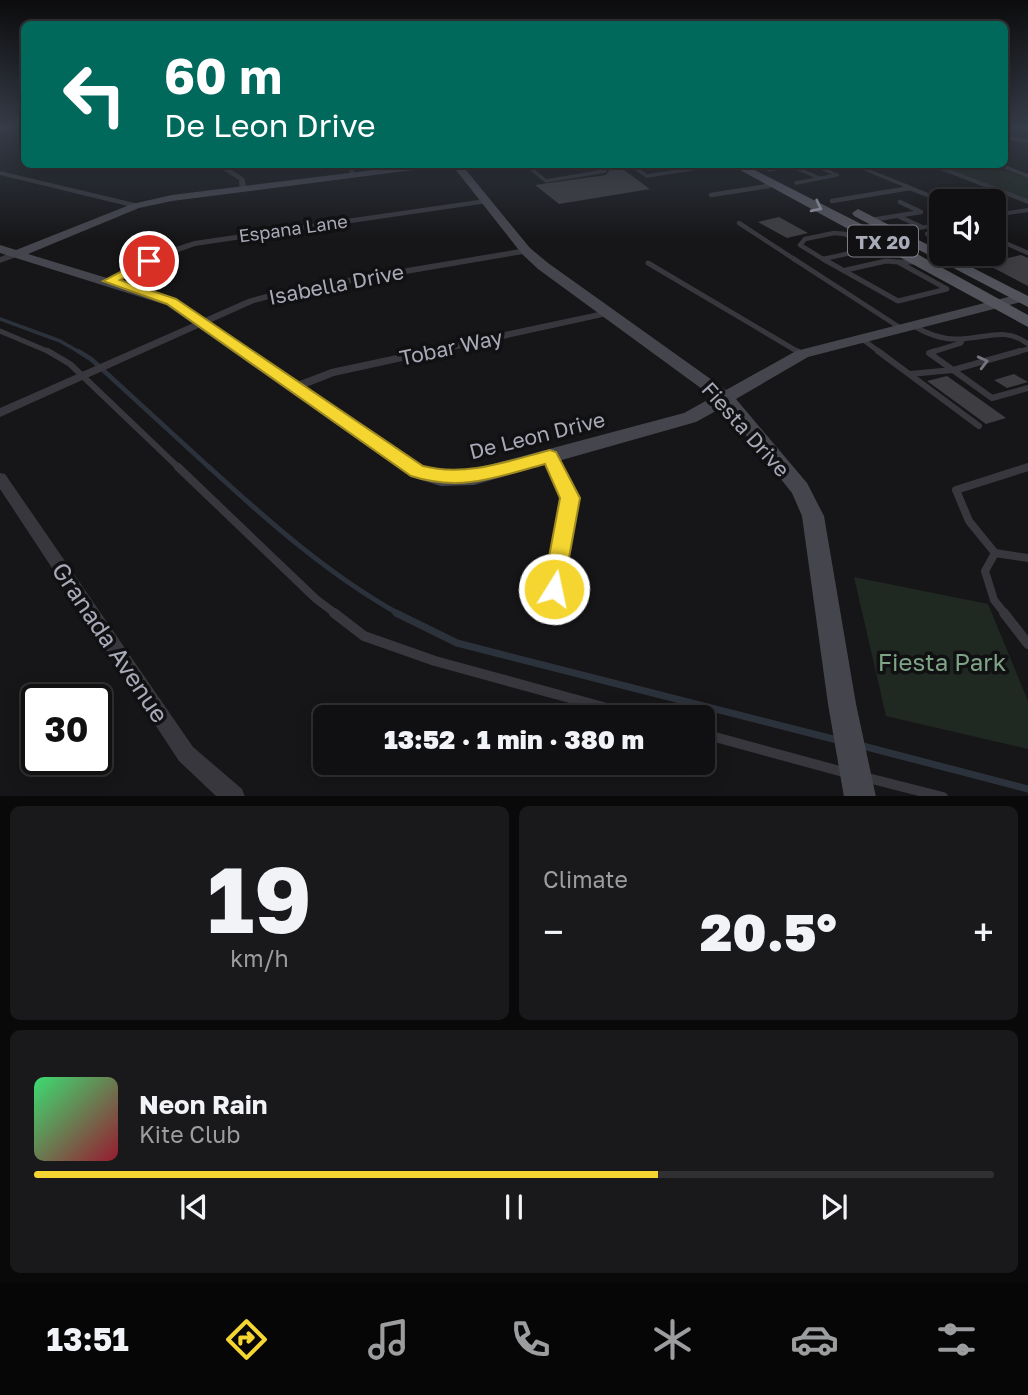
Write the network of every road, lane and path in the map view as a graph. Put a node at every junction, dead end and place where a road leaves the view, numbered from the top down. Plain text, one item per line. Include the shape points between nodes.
1 (225, 168) edge
2 (351, 168) edge
3 (417, 168) edge
4 (459, 168) edge
5 (530, 168) edge
6 (602, 168) edge
7 (635, 168) edge
8 (693, 168) edge
9 (742, 168) edge
10 (765, 168) edge
11 (797, 168) edge
12 (820, 168) edge
13 (862, 168) edge
14 (939, 168) edge
15 (1006, 168) edge
16 (0, 173) edge
17 (354, 176) junction
18 (1028, 176) edge
19 (820, 178) junction
20 (796, 183) junction
21 (774, 185) junction
22 (910, 188) junction
23 (243, 189) junction
24 (711, 195) dead end
25 (929, 196) edge
26 (485, 201) junction
27 (832, 201) junction
28 (900, 202) dead end
29 (1028, 202) edge
30 (136, 206) junction
31 (1028, 210) edge
32 (1006, 213) edge
33 (898, 216) junction
34 (871, 220) junction
35 (739, 223) dead end
36 (929, 226) edge
37 (922, 227) junction
38 (896, 232) junction
39 (874, 236) junction
40 (858, 239) junction
41 (1006, 243) edge
42 (929, 246) edge
43 (526, 250) junction
44 (8, 251) edge
45 (1028, 253) edge
46 (823, 259) junction
47 (0, 260) edge
48 (920, 261) junction
49 (898, 262) junction
50 (648, 263) dead end
51 (967, 266) edge
52 (846, 270) junction
53 (109, 281) junction
54 (1024, 300) edge
55 (995, 303) junction
56 (608, 313) junction
57 (203, 322) junction
58 (1028, 323) edge
59 (905, 325) junction
60 (0, 331) edge
61 (860, 338) junction
62 (963, 339) junction
63 (1028, 347) edge
64 (802, 354) junction
65 (110, 363) joint
66 (953, 370) junction
67 (86, 374) junction
68 (910, 374) junction
69 (296, 387) junction
70 (1028, 388) edge
71 (726, 399) junction
72 (0, 413) edge
73 (979, 426) dead end
74 (550, 457) junction
75 (1028, 467) edge
76 (0, 478) edge
77 (995, 553) junction
78 (1028, 558) edge
79 (554, 589) dead end
80 (1028, 644) edge
81 (596, 705) edge
82 (715, 737) edge
83 (856, 777) edge
84 (234, 796) edge
85 (943, 796) edge

1 - 23 street via 242,179
2 - 17 street
3 - 17 street
4 - 26 street, Fiesta Drive
5 - 6 lane via 546,181 605,171
7 - 8 lane via 647,176
9 - 21 main road, TX 20
10 - 20 main road, TX 20
11 - 19 lane
12 - 19 lane via 837,175
13 - 22 lane
14 - 29 street
15 - 18 street
16 - 30 street
17 - 23 street
19 - 20 lane
20 - 27 main road, TX 20
21 - 24 lane
21 -> 39 main road, TX 20
22 - 25 lane
22 - 27 lane
23 - 30 street
26 - 43 street, Fiesta Drive
26 - 53 street, Espana Lane via 194,244
27 - 34 main road, TX 20
28 - 33 lane via 921,212
30 - 44 street
31 - 32 street
33 - 34 lane
33 - 37 lane
34 - 38 main road, TX 20
35 - 59 lane
36 - 37 street
37 - 38 street
38 - 39 street
38 - 42 main road, TX 20
39 - 40 lane
39 - 48 main road, TX 20
40 - 46 lane via 868,247 865,250
40 - 46 lane via 834,233 805,239 800,245
41 - 45 lane
43 - 56 street, Fiesta Drive
43 - 57 street, Isabella Drive via 288,291
44 - 47 street
44 - 53 street, De Leon Drive
46 - 52 lane
48 - 49 lane
48 - 55 main road, TX 20
49 - 52 lane
49 - 52 lane via 947,289 898,302
50 - 64 lane
51 - 54 main road, TX 20
53 - 57 street, De Leon Drive via 171,302
54 - 55 street, De Leon Drive
55 - 58 main road, TX 20
55 - 59 street, De Leon Drive
56 - 69 street, Tobar Way via 331,373
56 - 71 street, Fiesta Drive
57 - 65 street, Isabella Drive
57 - 69 street, De Leon Drive
59 - 61 street, De Leon Drive
59 - 62 lane via 930,336
60 - 67 lane via 55,354
61 - 64 street, De Leon Drive
61 - 68 lane
62 - 63 lane via 1002,331
62 - 66 lane via 929,353
66 -> 63 lane
64 - 71 street, De Leon Drive
65 - 67 street, Isabella Drive
66 - 68 lane
66 - 70 lane via 992,398
67 - 72 street, Isabella Drive
67 - 81 lane via 316,599 364,636 435,661
68 - 73 lane
69 - 74 street, De Leon Drive via 418,472 441,478 474,477
71 - 74 street, De Leon Drive via 690,418
71 - 83 street, Fiesta Drive via 800,489 813,516
74 - 79 street via 570,498
75 - 77 lane via 956,490 969,521
76 - 84 street, Granada Avenue via 186,754
77 - 78 lane
77 - 80 lane via 985,571 994,600
82 - 83 lane
83 - 85 lane

